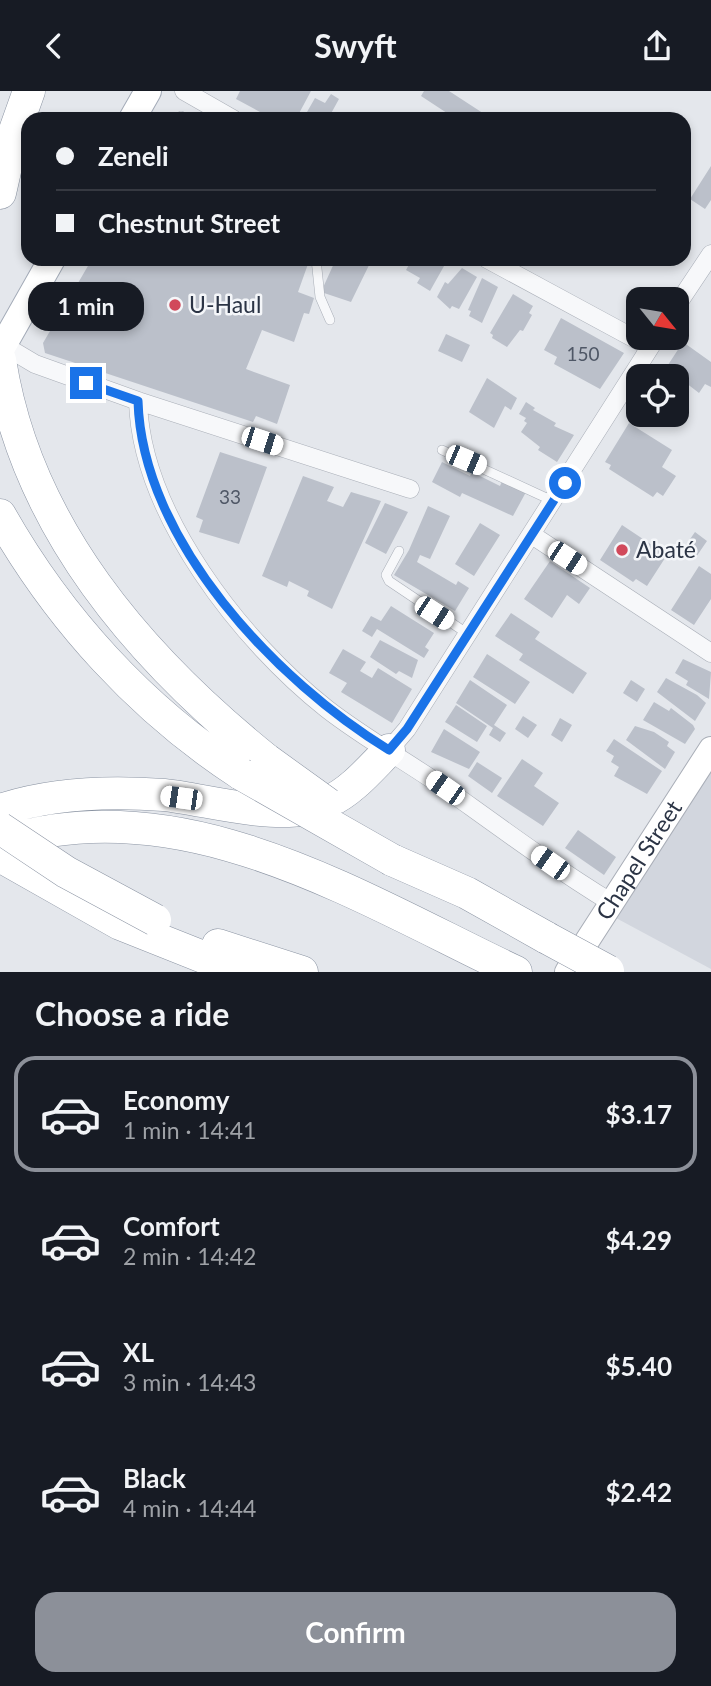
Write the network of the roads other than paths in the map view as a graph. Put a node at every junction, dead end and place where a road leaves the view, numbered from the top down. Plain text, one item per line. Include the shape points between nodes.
1 (29, 91) edge
2 (149, 91) edge
3 (184, 91) edge
4 (22, 112) edge
5 (136, 112) edge
6 (216, 112) edge
7 (21, 114) edge
8 (1, 190) edge
9 (711, 254) edge
10 (48, 266) edge
11 (317, 266) edge
12 (501, 266) edge
13 (689, 287) edge
14 (330, 320) dead end
15 (626, 329) edge
16 (649, 350) edge
17 (1, 352) edge
18 (138, 401) junction
19 (442, 450) dead end
20 (410, 489) dead end
21 (553, 501) junction
22 (0, 515) edge
23 (532, 535) junction
24 (399, 551) dead end
25 (468, 633) junction
26 (711, 653) edge
27 (711, 749) edge
28 (389, 750) junction
29 (254, 767) junction
30 (0, 810) edge
31 (0, 828) edge
32 (0, 842) edge
33 (0, 856) edge
34 (612, 903) junction
35 (152, 929) junction
36 (609, 971) edge
37 (241, 972) edge
38 (302, 972) edge
39 (516, 972) edge
40 (567, 972) edge

1 - 4 highway
2 - 5 main road
3 - 6 street
7 - 8 highway
9 - 13 street
10 - 17 main road
11 - 14 lane via 320,297
12 - 15 street
16 - 21 street
17 - 18 street
17 - 29 highway via 14,420 40,492 67,545 121,617
18 - 20 street
18 - 28 street via 142,445 163,504 195,561 261,645 301,686
19 - 21 lane
21 - 23 street
22 - 29 highway via 61,605 118,674 170,722
23 - 25 street
23 - 26 street
24 - 25 lane via 386,575 389,581
25 - 28 street
27 - 34 main road, Chapel Street
28 - 30 highway via 342,795 298,810 164,795 103,794
28 - 34 street
29 - 36 highway, bridge via 397,854
31 - 35 highway, bridge
32 - 39 highway via 44,832 107,827 200,836 290,865
33 - 35 highway via 91,910
34 - 40 main road, Chapel Street
35 - 37 highway
35 - 38 highway

